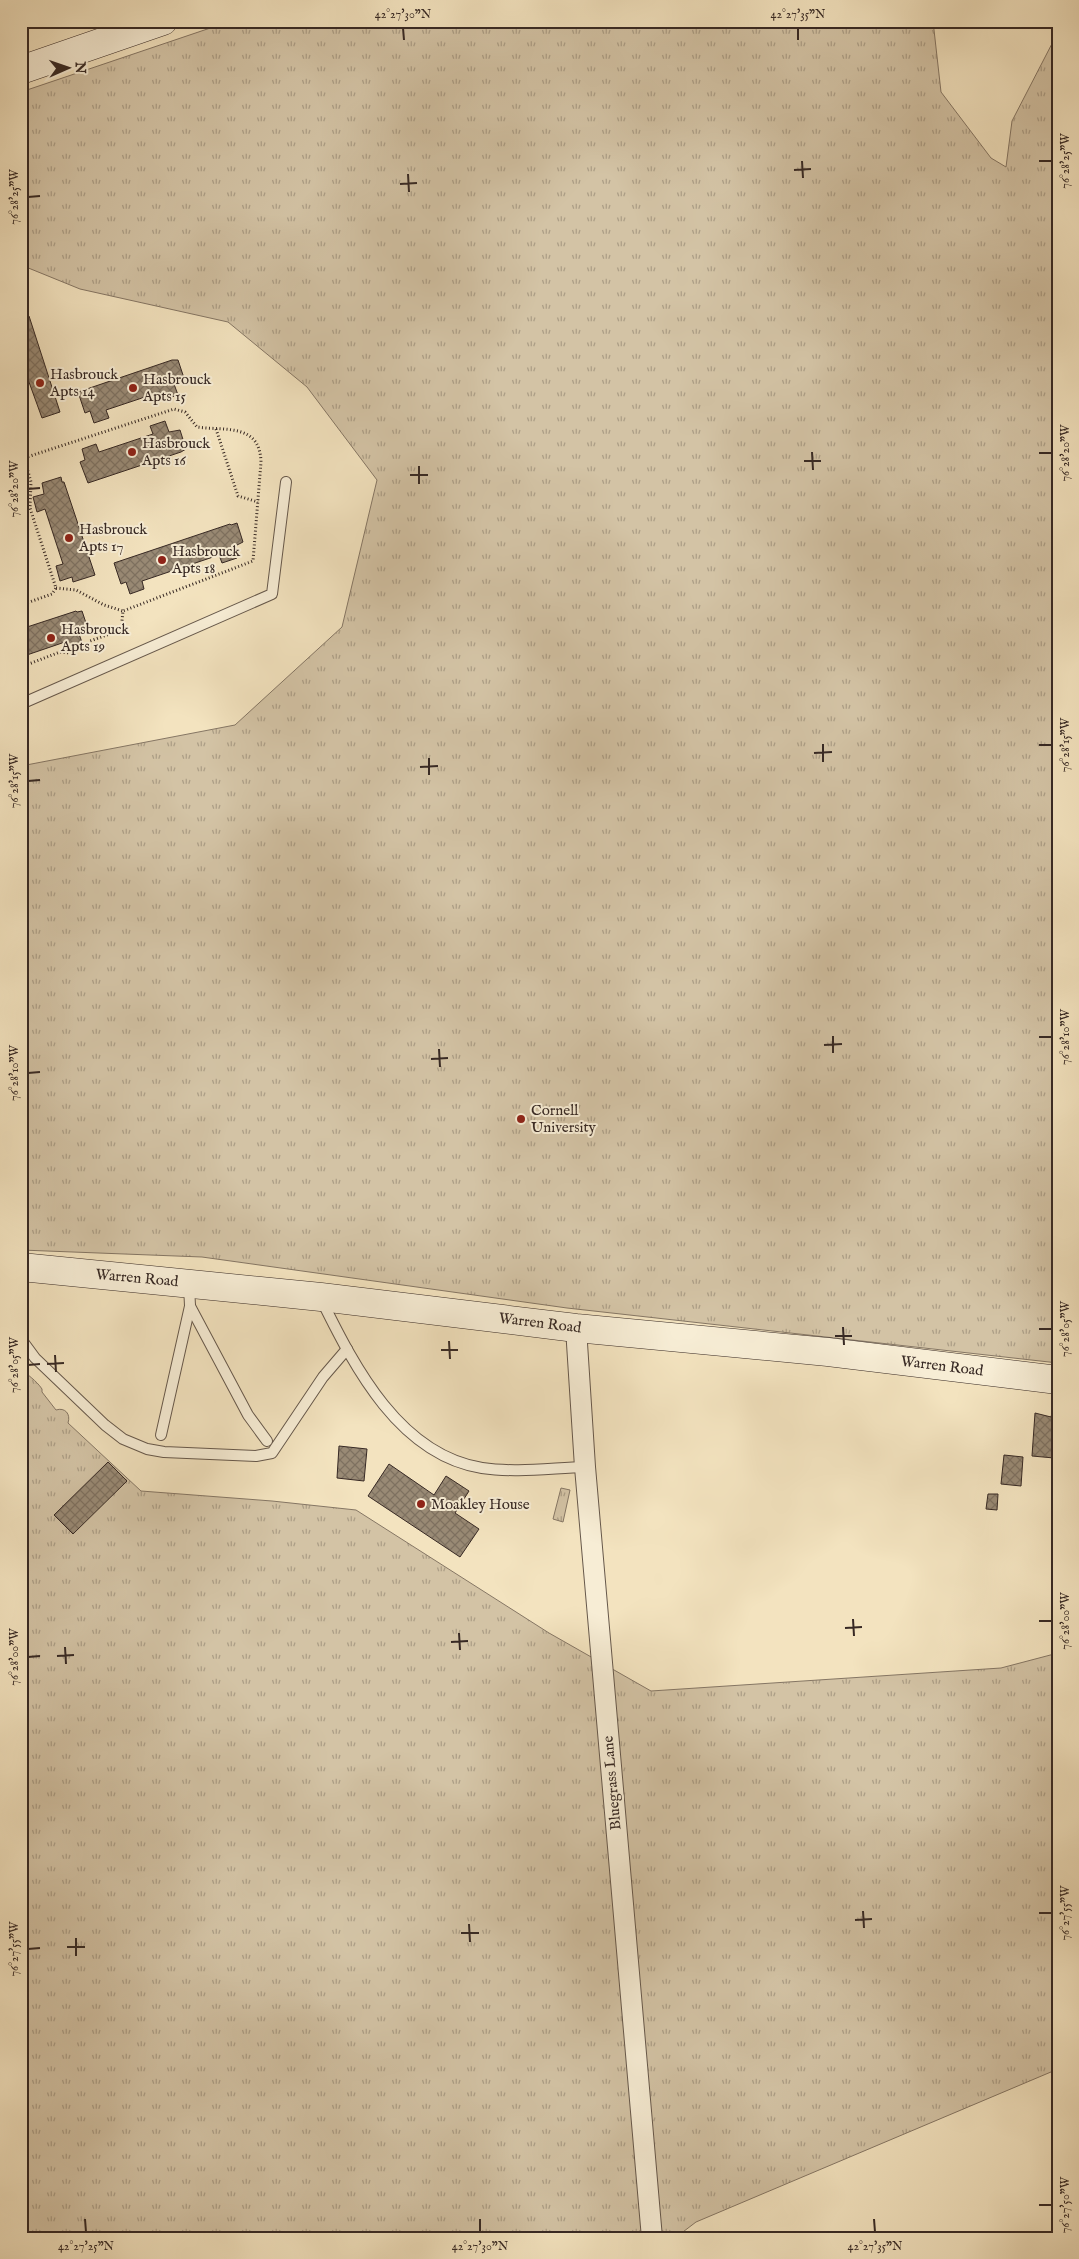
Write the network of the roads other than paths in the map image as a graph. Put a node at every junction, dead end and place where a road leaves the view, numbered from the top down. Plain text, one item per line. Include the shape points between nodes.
1 (163, 21) edge
2 (21, 70) edge
3 (286, 482) dead end
4 (21, 704) edge
5 (21, 1267) edge
6 (189, 1294) junction
7 (321, 1298) junction
8 (576, 1328) junction
9 (21, 1338) edge
10 (346, 1349) junction
11 (1058, 1380) edge
12 (161, 1435) dead end
13 (267, 1441) dead end
14 (585, 1466) junction
15 (652, 2238) edge

1 - 2 street
3 - 4 lane via 272,594
5 - 6 street, Warren Road
6 - 7 street, Warren Road
6 - 12 lane
6 - 13 lane via 248,1415
7 - 8 street, Warren Road
7 - 10 lane
8 - 11 street, Warren Road via 828,1352
8 - 14 street, Bluegrass Lane
9 - 10 lane via 35,1358 123,1439 164,1452 220,1455 272,1453 323,1377
10 - 14 lane via 384,1405 422,1445 450,1460 481,1468 512,1470
14 - 15 street, Bluegrass Lane

